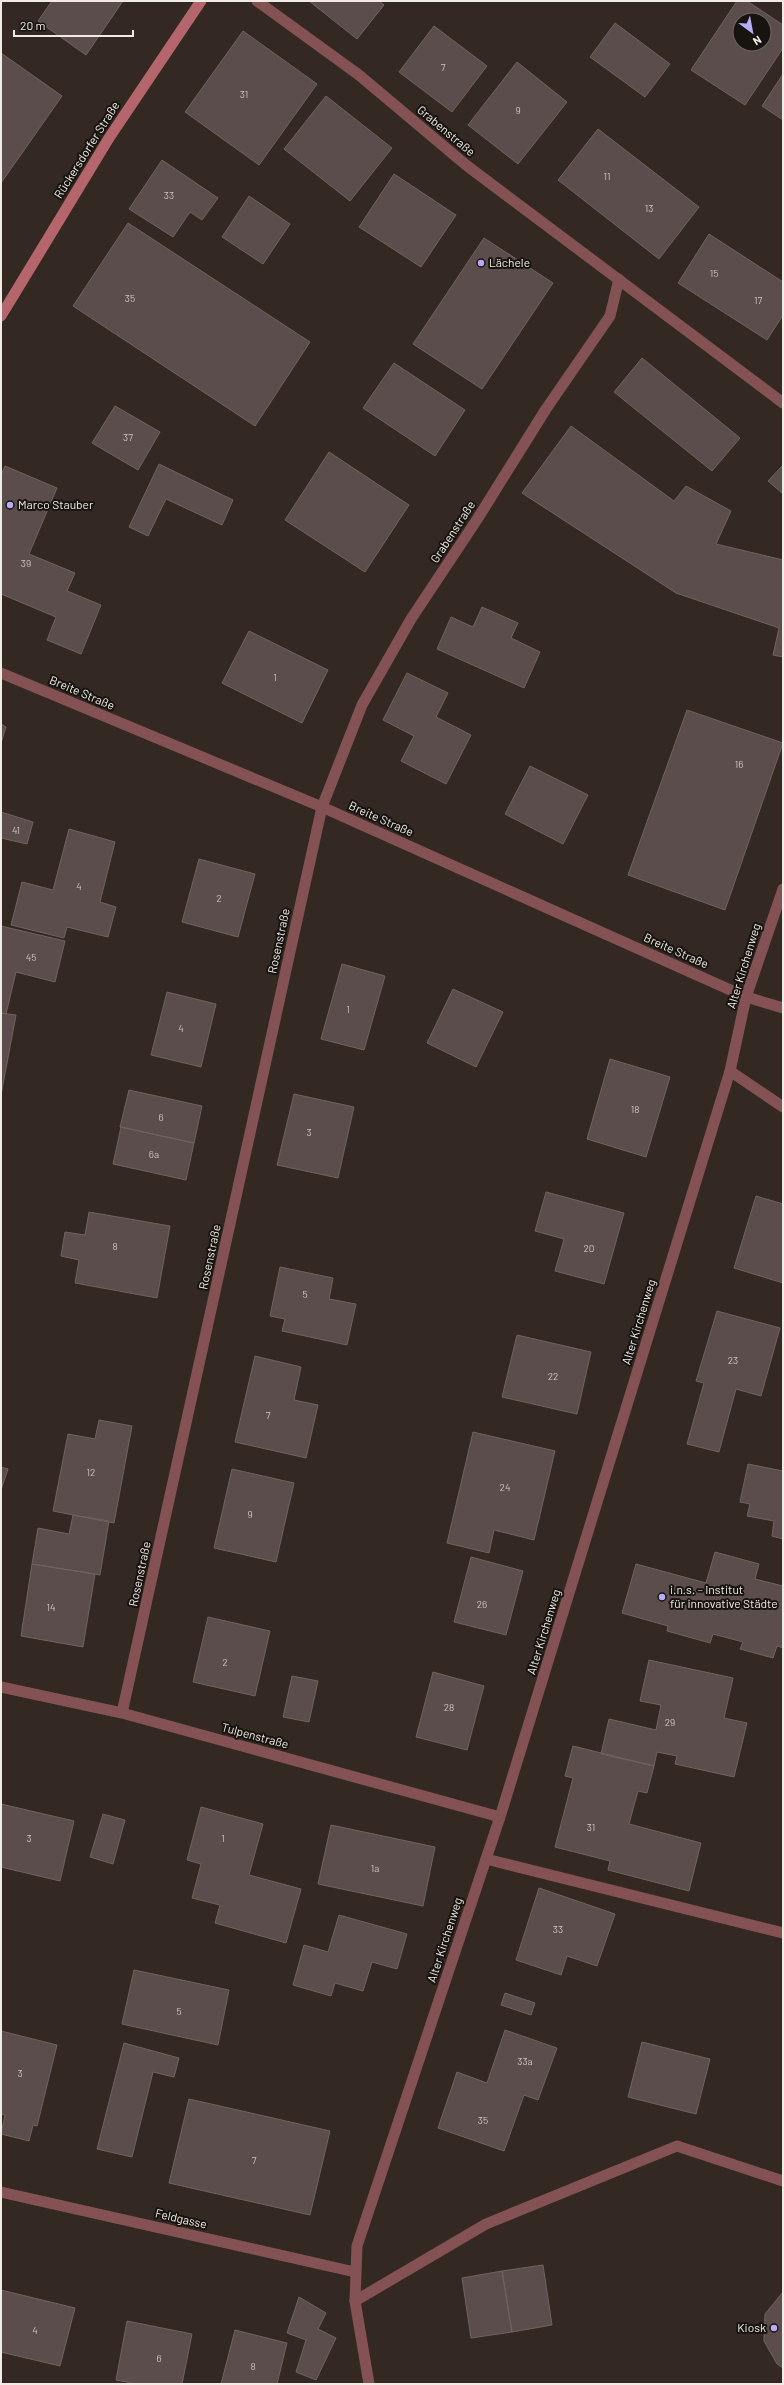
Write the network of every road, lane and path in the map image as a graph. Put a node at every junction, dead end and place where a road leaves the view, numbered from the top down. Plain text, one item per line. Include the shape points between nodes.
1 (201, 1) edge
2 (257, 1) edge
3 (619, 279) junction
4 (1, 316) edge
5 (783, 402) edge
6 (1, 673) edge
7 (322, 807) junction
8 (783, 889) edge
9 (746, 997) junction
10 (783, 1008) edge
11 (730, 1071) junction
12 (783, 1107) edge
13 (1, 1687) edge
14 (122, 1713) junction
15 (500, 1817) junction
16 (486, 1859) junction
17 (783, 1933) edge
18 (783, 2181) edge
19 (1, 2192) edge
20 (355, 2272) junction
21 (355, 2301) junction
22 (369, 2384) edge

1 - 4 main road, Rückersdorfer Straße via 109,138
2 - 3 street, Grabenstraße via 359,75 466,165
3 - 5 street, Grabenstraße
3 - 7 street, Grabenstraße via 610,316 546,409 407,626 362,705
6 - 7 street, Breite Straße
7 - 9 street, Breite Straße
7 - 14 street, Rosenstraße
8 - 9 street, Alter Kirchenweg
9 - 10 street, Breite Straße
9 - 11 street, Alter Kirchenweg
11 - 12 street
11 - 15 street, Alter Kirchenweg
13 - 14 street, Tulpenstraße
14 - 15 street, Tulpenstraße
15 - 16 street, Alter Kirchenweg
16 - 17 street
16 - 20 street, Alter Kirchenweg via 358,2246
18 - 21 street via 677,2146 486,2224
19 - 20 street, Feldgasse
20 - 21 street, Alter Kirchenweg
21 - 22 street, Alter Kirchenweg

